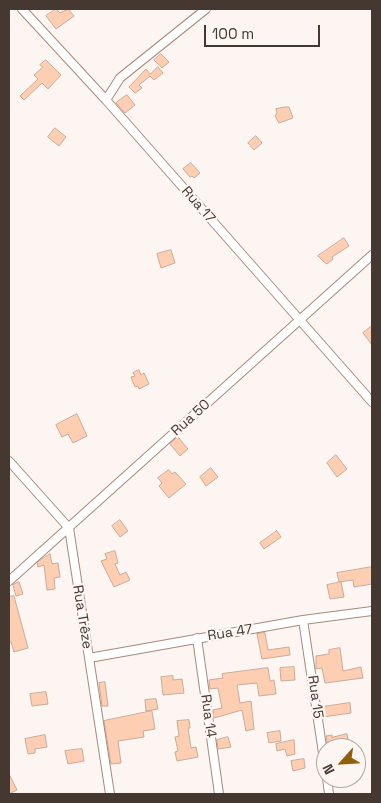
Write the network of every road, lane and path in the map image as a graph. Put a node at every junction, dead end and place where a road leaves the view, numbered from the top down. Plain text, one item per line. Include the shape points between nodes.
1 (22, 9) edge
2 (206, 9) edge
3 (106, 100) junction
4 (372, 255) edge
5 (298, 320) junction
6 (372, 402) edge
7 (9, 461) edge
8 (68, 528) junction
9 (9, 580) edge
10 (372, 611) edge
11 (304, 620) junction
12 (197, 638) junction
13 (89, 658) junction
14 (321, 738) edge
15 (110, 794) edge
16 (219, 794) edge

1 - 3 street, Rua 17
2 - 3 street via 120,78
3 - 5 street, Rua 17
4 - 5 street, Rua 50
5 - 6 street, Rua 17
5 - 8 street, Rua 50
7 - 8 street
8 - 9 street, Rua 50
8 - 13 street, Rua Trêze
10 - 11 street, Rua 47
11 - 12 street, Rua 47
11 - 14 street, Rua 15
12 - 13 street, Rua 47
12 - 16 street, Rua 14
13 - 15 street, Rua Trêze

